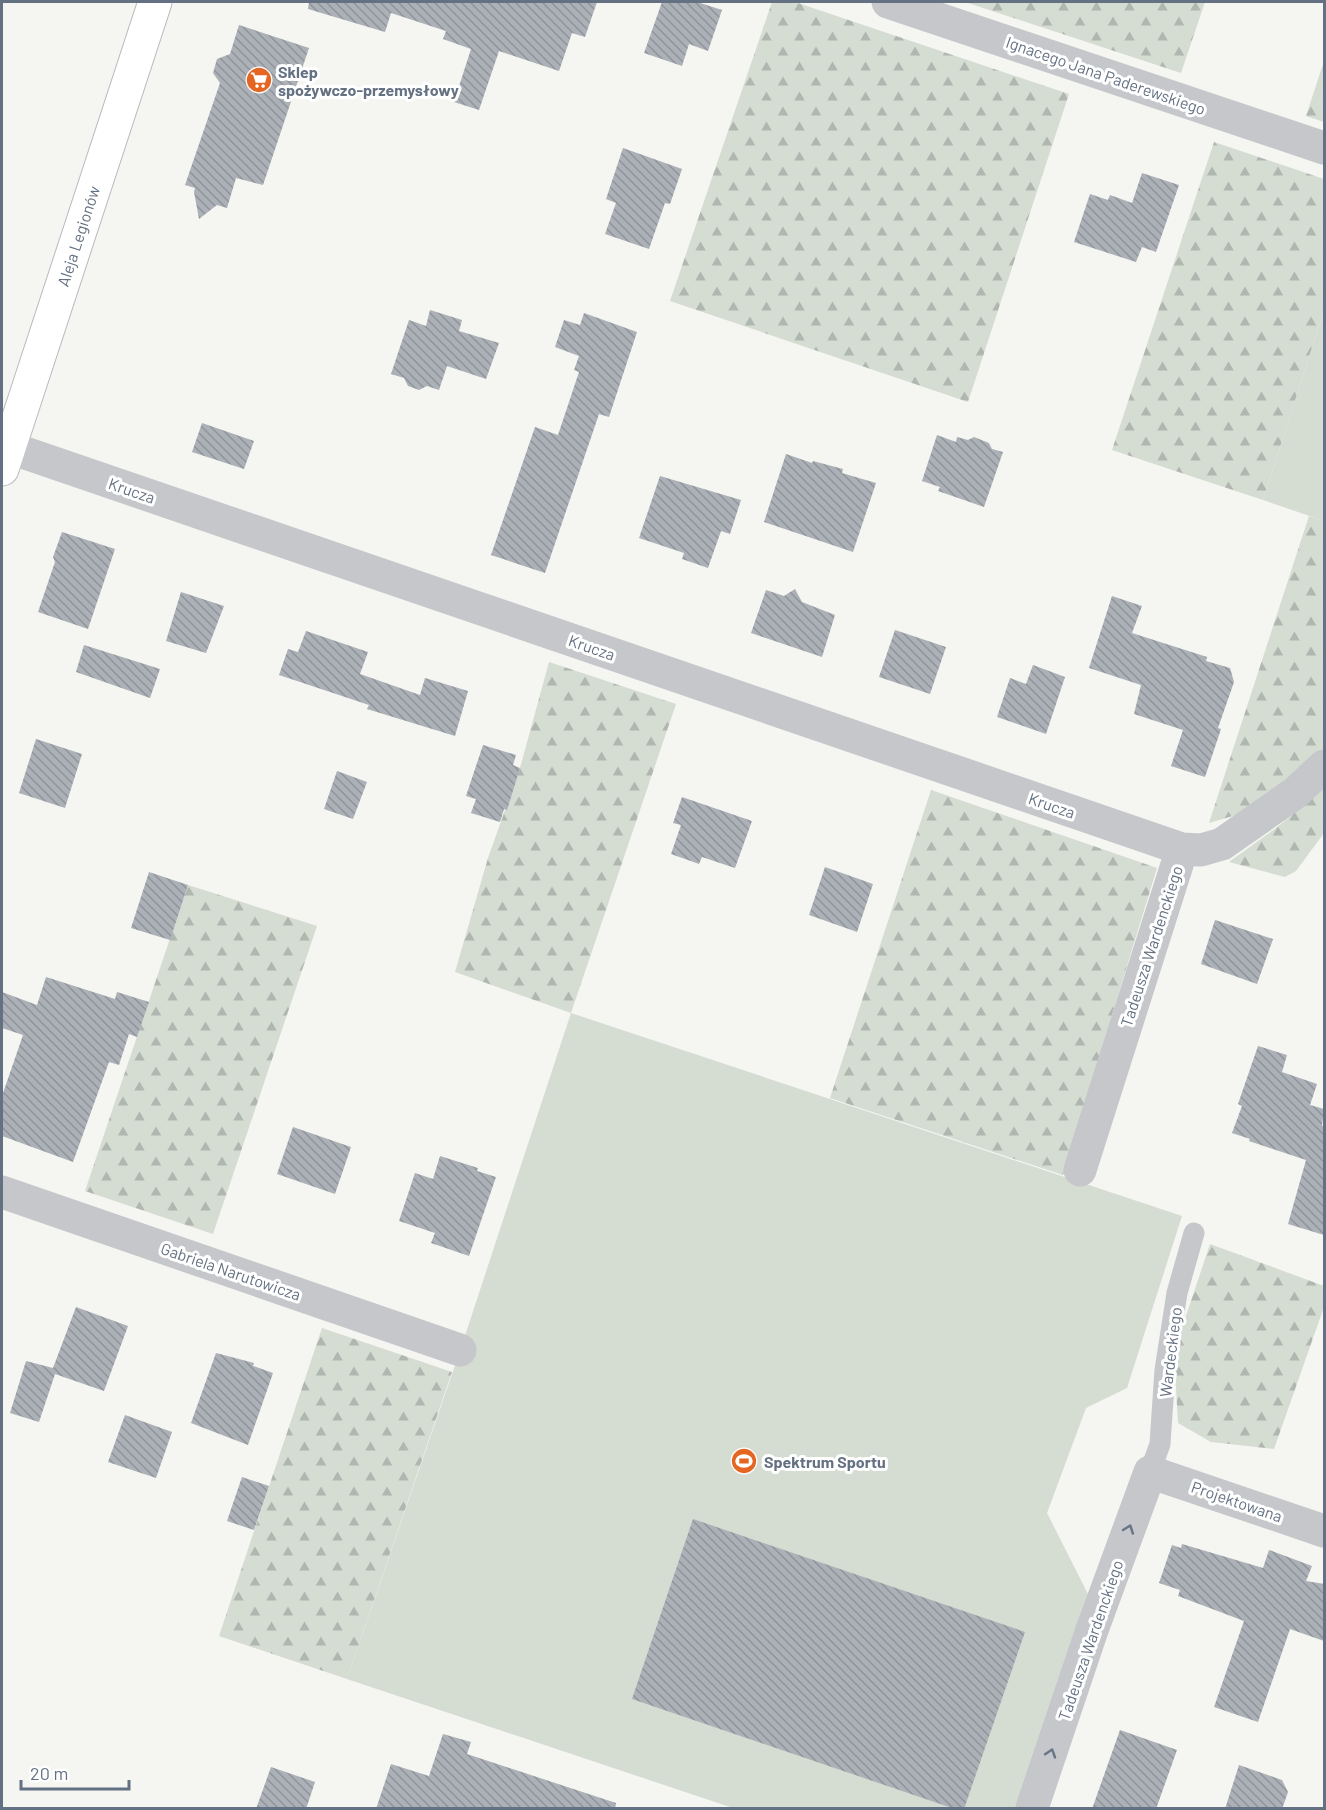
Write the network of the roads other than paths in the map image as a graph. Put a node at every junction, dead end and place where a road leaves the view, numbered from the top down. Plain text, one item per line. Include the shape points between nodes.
1 (155, 2) edge
2 (888, 2) edge
3 (1324, 148) edge
4 (4, 454) edge
5 (1324, 766) edge
6 (1182, 849) junction
7 (1080, 1170) dead end
8 (2, 1191) edge
9 (1194, 1233) dead end
10 (460, 1350) dead end
11 (1150, 1472) junction
12 (1324, 1531) edge
13 (1032, 1809) edge

1 - 4 street, Aleja Legionów
2 - 3 street, Ignacego Jana Paderewskiego
4 - 6 street, Krucza
5 - 6 street, Tadeusza Wardenckiego via 1295,793 1222,844 1201,850
6 - 7 street, Tadeusza Wardenckiego
8 - 10 street, Gabriela Narutowicza
9 - 11 lane, Wardeckiego via 1177,1293 1165,1370 1160,1444
11 - 12 street, Projektowana
13 -> 11 street, Tadeusza Wardenckiego

